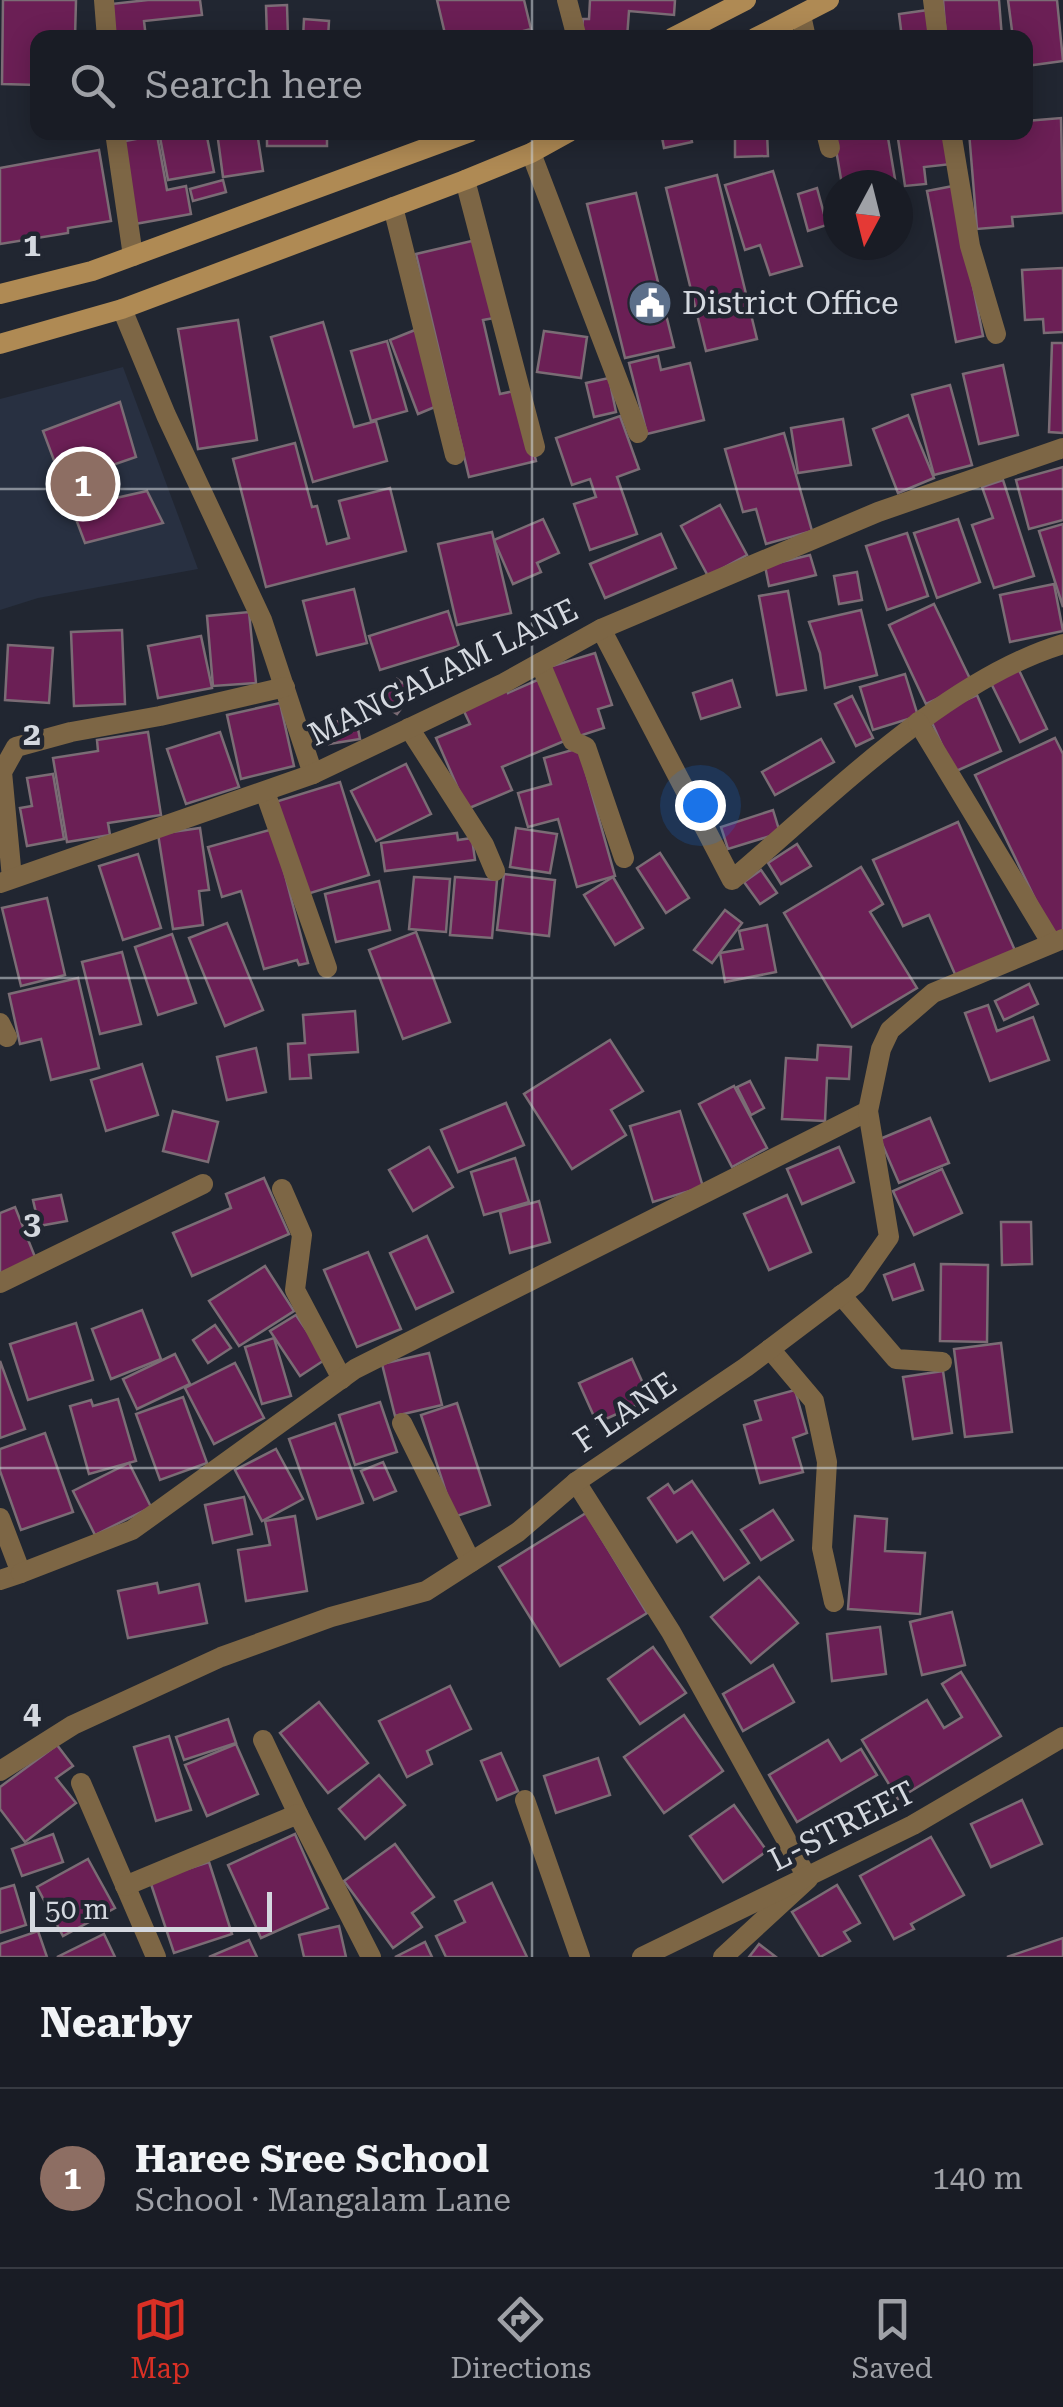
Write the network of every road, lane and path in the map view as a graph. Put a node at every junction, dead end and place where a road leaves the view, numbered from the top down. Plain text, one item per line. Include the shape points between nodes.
1 (104, 0) edge
2 (567, 0) edge
3 (746, 0) edge
4 (828, 0) edge
5 (933, 0) edge
6 (801, 14) junction
7 (106, 30) edge
8 (575, 30) edge
9 (688, 30) edge
10 (770, 30) edge
11 (804, 30) edge
12 (937, 30) edge
13 (116, 140) edge
14 (448, 140) edge
15 (555, 140) edge
16 (952, 140) edge
17 (531, 153) junction
18 (465, 180) junction
19 (393, 207) junction
20 (133, 256) junction
21 (0, 294) edge
22 (122, 310) junction
23 (996, 334) dead end
24 (0, 344) edge
25 (638, 433) dead end
26 (535, 447) dead end
27 (1062, 451) edge
28 (455, 455) dead end
29 (601, 629) junction
30 (1063, 644) edge
31 (540, 662) junction
32 (285, 687) junction
33 (918, 722) junction
34 (409, 728) junction
35 (313, 774) junction
36 (266, 792) junction
37 (624, 858) dead end
38 (496, 871) dead end
39 (6, 880) edge
40 (1057, 940) edge
41 (328, 968) dead end
42 (868, 1110) junction
43 (203, 1184) dead end
44 (282, 1189) dead end
45 (0, 1283) edge
46 (841, 1295) junction
47 (770, 1349) junction
48 (942, 1362) dead end
49 (342, 1379) junction
50 (402, 1423) dead end
51 (576, 1482) junction
52 (0, 1518) edge
53 (471, 1562) junction
54 (22, 1573) junction
55 (0, 1580) edge
56 (834, 1602) dead end
57 (1063, 1738) edge
58 (263, 1740) dead end
59 (0, 1771) edge
60 (81, 1783) dead end
61 (525, 1800) dead end
62 (298, 1814) junction
63 (808, 1878) junction
64 (125, 1886) junction
65 (156, 1957) edge
66 (370, 1957) edge
67 (580, 1957) edge
68 (642, 1957) edge
69 (724, 1957) edge

1 - 7 street
2 - 8 street
3 - 9 main road
4 - 6 main road
5 - 12 street
6 - 10 main road
6 - 11 street
13 - 20 street
14 - 20 main road
15 - 17 main road
16 - 23 street via 970,246
17 - 18 main road
17 - 25 street
18 - 19 main road
18 - 26 street
19 - 22 main road
19 - 28 street
20 - 21 main road
22 - 24 main road
22 - 32 street, MANGALAM LANE via 262,620
27 - 29 street, MANGALAM LANE via 878,512
29 - 31 street, MANGALAM LANE
29 - 33 street via 732,880
30 - 33 street via 977,682
31 - 34 street, MANGALAM LANE
31 - 37 street via 572,742 586,747
32 - 35 street, MANGALAM LANE
32 - 39 street via 16,747 2,772
33 - 40 street
34 - 35 street, MANGALAM LANE
34 - 38 street
35 - 36 street
36 - 39 street
36 - 41 street
40 - 42 street, F LANE via 933,993 890,1030
42 - 46 street, F LANE via 889,1237
42 - 49 street
43 - 45 street
44 - 49 street via 302,1235 295,1290
46 - 47 street, F LANE
46 - 48 street via 896,1359
47 - 51 street, F LANE
47 - 56 street via 814,1402 827,1462 822,1548
49 - 54 street via 132,1530
50 - 53 street
51 - 53 street, F LANE
51 - 63 street via 671,1632
52 - 54 street
53 - 59 street, F LANE via 426,1591 222,1657 72,1725
54 - 55 street
57 - 63 street, L-STREET
58 - 62 street
60 - 64 street
61 - 67 street
62 - 64 street
62 - 66 street
63 - 68 street, L-STREET
63 - 69 street
64 - 65 street

